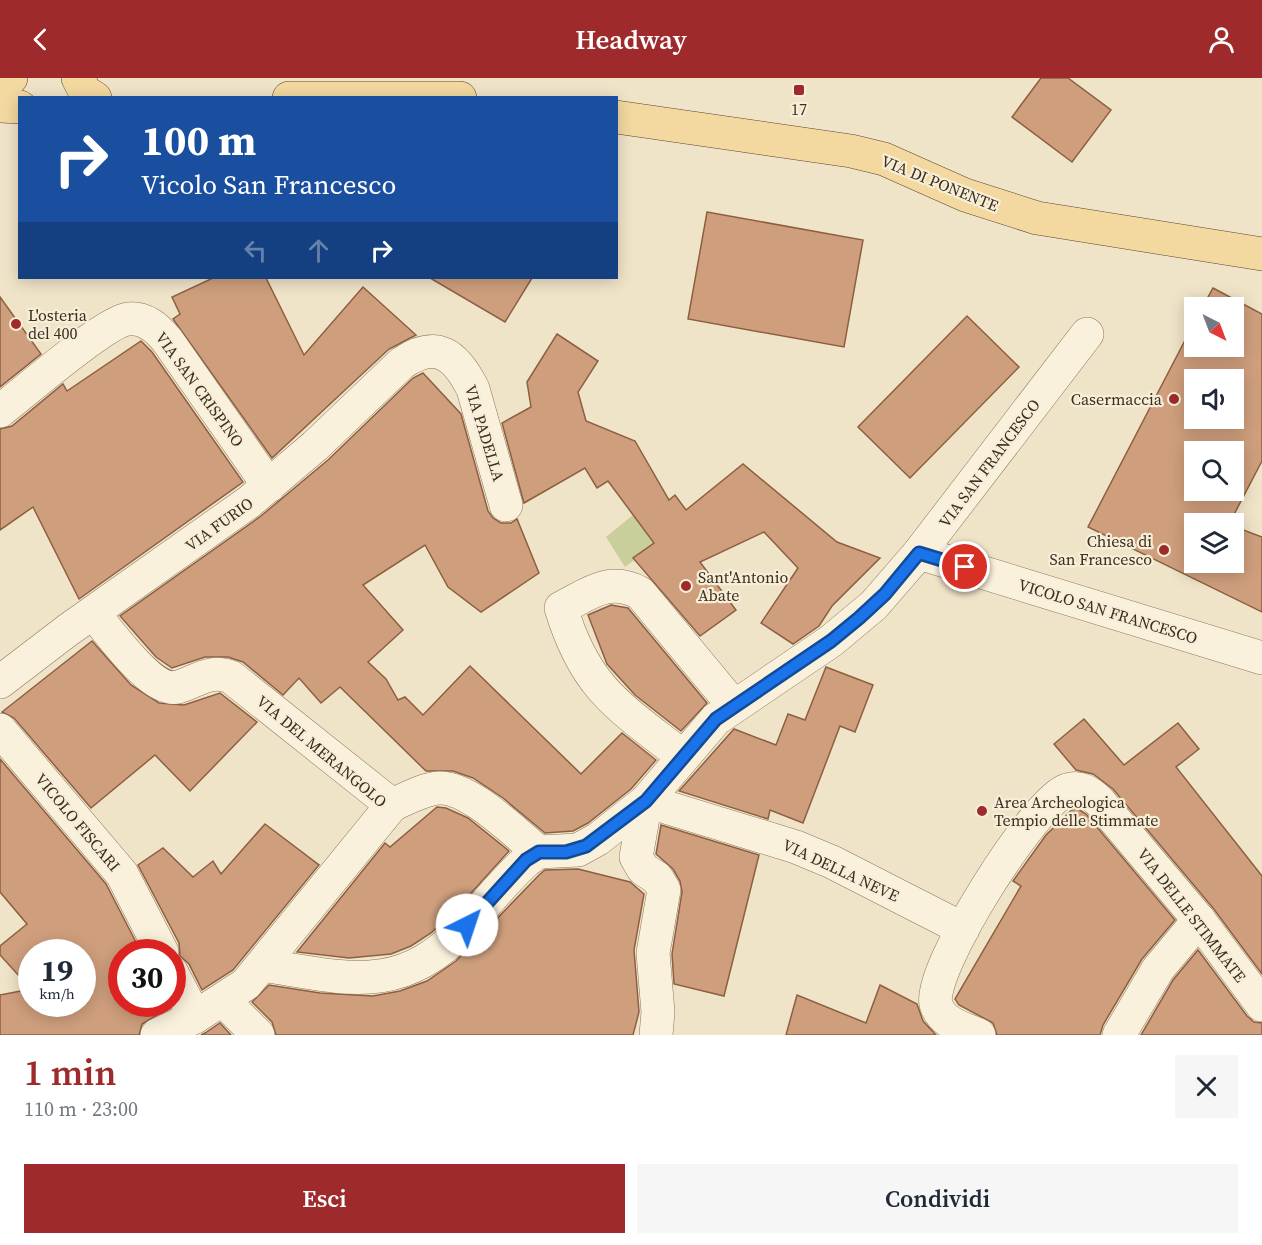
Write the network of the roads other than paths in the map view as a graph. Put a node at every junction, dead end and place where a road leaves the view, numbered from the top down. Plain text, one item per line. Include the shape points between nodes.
1 (11, 78) edge
2 (78, 78) edge
3 (0, 85) edge
4 (92, 96) edge
5 (313, 96) edge
6 (370, 96) edge
7 (0, 106) edge
8 (18, 107) edge
9 (618, 117) edge
10 (1262, 254) edge
11 (1087, 334) dead end
12 (426, 351) joint
13 (0, 411) edge
14 (269, 486) junction
15 (506, 505) dead end
16 (919, 553) junction
17 (93, 612) junction
18 (1262, 658) edge
19 (0, 682) edge
20 (734, 705) junction
21 (0, 730) edge
22 (682, 756) junction
23 (646, 801) junction
24 (392, 805) junction
25 (539, 852) junction
26 (1199, 920) junction
27 (963, 929) junction
28 (155, 939) edge
29 (263, 965) junction
30 (186, 1000) edge
31 (223, 1000) junction
32 (1262, 1005) edge
33 (195, 1017) junction
34 (157, 1035) edge
35 (258, 1035) edge
36 (656, 1035) edge
37 (979, 1035) edge
38 (1119, 1035) edge

1 - 3 main road
2 - 4 main road
5 - 6 main road
7 - 8 main road
9 - 10 main road, VIA DI PONENTE via 851,151 884,159 965,195 1037,218
11 - 16 street, VIA SAN FRANCESCO
12 - 14 street, VIA FURIO via 402,363
12 - 15 street, VIA PADELLA via 449,356 467,376
13 - 14 street, VIA SAN CRISPINO via 106,329 138,319 151,324 167,340
14 - 17 street, VIA FURIO via 213,530
16 - 18 street, VICOLO SAN FRANCESCO
16 - 20 street, VIA SAN FRANCESCO via 859,618
17 - 19 street, VIA FURIO
17 - 24 street, VIA DEL MERANGOLO via 158,684 176,688 213,673 231,676
20 - 22 street, VIA SAN FRANCESCO
20 - 22 street via 640,592 609,585 561,608 573,645 598,686
21 - 28 street, VICOLO FISCARI via 122,874
22 - 23 street, VIA SAN FRANCESCO
23 - 25 street, VIA SAN FRANCESCO via 586,846 566,852
23 - 27 street, VIA DELLA NEVE via 815,854
23 - 36 street via 636,857 664,890 653,953
24 - 25 street via 434,788 457,791
24 - 29 street, VIA DEL MERANGOLO
25 - 29 street via 516,869 450,942 410,968 378,978 352,979
26 - 27 street, VIA DELLE STIMMATE via 1099,801 1079,788 1057,795 995,873
26 - 32 street, VIA DELLE STIMMATE
26 - 38 street via 1158,969
27 - 37 street via 938,981 936,1004 948,1022
29 - 31 street via 246,984
30 - 33 street
31 - 33 street
31 - 35 street
33 - 34 street

